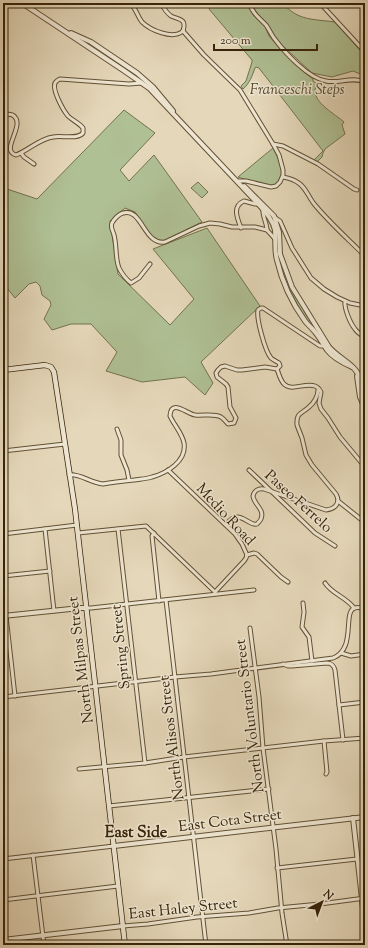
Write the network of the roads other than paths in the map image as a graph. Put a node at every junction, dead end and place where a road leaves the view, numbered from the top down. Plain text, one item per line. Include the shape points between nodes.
1 (22, 3) edge
2 (130, 3) edge
3 (161, 3) edge
4 (249, 3) edge
5 (320, 3) edge
6 (63, 30) junction
7 (183, 31) junction
8 (365, 52) edge
9 (365, 82) edge
10 (142, 83) junction
11 (3, 115) edge
12 (180, 121) junction
13 (274, 144) junction
14 (21, 153) junction
15 (34, 164) dead end
16 (283, 177) junction
17 (237, 181) junction
18 (357, 190) dead end
19 (258, 204) junction
20 (263, 209) junction
21 (274, 216) junction
22 (241, 228) junction
23 (267, 230) junction
24 (275, 239) junction
25 (365, 256) edge
26 (150, 264) dead end
27 (345, 301) junction
28 (365, 306) edge
29 (365, 337) edge
30 (324, 346) junction
31 (352, 367) junction
32 (277, 369) junction
33 (3, 370) edge
34 (356, 371) junction
35 (318, 390) junction
36 (365, 399) edge
37 (365, 408) edge
38 (117, 429) dead end
39 (65, 444) junction
40 (3, 452) edge
41 (365, 467) edge
42 (168, 470) junction
43 (249, 470) dead end
44 (69, 475) junction
45 (130, 480) junction
46 (272, 492) junction
47 (338, 501) junction
48 (363, 521) dead end
49 (77, 525) junction
50 (226, 525) junction
51 (45, 529) junction
52 (118, 529) junction
53 (78, 532) junction
54 (154, 533) junction
55 (3, 534) edge
56 (335, 546) dead end
57 (247, 555) junction
58 (50, 571) junction
59 (3, 576) edge
60 (288, 582) dead end
61 (325, 583) dead end
62 (3, 589) edge
63 (254, 590) dead end
64 (215, 593) junction
65 (166, 600) junction
66 (159, 601) junction
67 (303, 604) dead end
68 (126, 605) junction
69 (86, 608) junction
70 (354, 608) junction
71 (365, 609) edge
72 (54, 611) junction
73 (4, 616) edge
74 (250, 628) dead end
75 (341, 654) junction
76 (365, 654) edge
77 (312, 660) junction
78 (283, 664) junction
79 (254, 668) junction
80 (175, 677) junction
81 (135, 682) junction
82 (96, 687) junction
83 (15, 696) junction
84 (3, 697) edge
85 (365, 702) edge
86 (339, 705) junction
87 (365, 738) edge
88 (343, 740) junction
89 (324, 741) junction
90 (263, 748) junction
91 (184, 757) junction
92 (145, 763) junction
93 (104, 766) junction
94 (79, 769) dead end
95 (326, 774) dead end
96 (269, 789) junction
97 (189, 797) junction
98 (109, 806) junction
99 (365, 817) edge
100 (353, 818) junction
101 (273, 827) junction
102 (194, 837) junction
103 (114, 846) junction
104 (33, 855) junction
105 (3, 859) edge
106 (357, 859) junction
107 (277, 868) junction
108 (118, 886) junction
109 (38, 895) junction
110 (363, 899) edge
111 (3, 900) edge
112 (282, 908) junction
113 (202, 917) junction
114 (123, 926) junction
115 (365, 926) edge
116 (43, 935) junction
117 (3, 940) edge
118 (44, 945) edge
119 (125, 945) edge
120 (206, 945) edge
121 (287, 945) edge

1 - 6 street
2 - 7 street via 140,20 152,29 164,34
3 - 7 street via 169,14 183,22
4 - 9 street via 282,48 311,76 329,82 355,79
5 - 8 street
6 - 10 street
6 - 12 street via 91,42 137,73 162,97
7 - 13 street via 240,90
10 - 12 street
10 - 14 street via 57,80 54,87 59,103 70,117 82,126 83,134 78,137 50,137
11 - 14 street via 10,114 16,118 17,124 9,140 9,148 13,154
12 - 17 street
13 - 16 street
13 - 18 street via 318,164
14 - 15 street
16 - 17 street via 272,187
16 - 25 street via 302,185 314,204
17 - 19 street
17 - 21 street
19 - 20 street
19 - 22 street via 246,201 238,205 236,211
20 - 23 street
20 - 24 street via 275,230
21 - 27 street via 280,221 291,247 309,276 327,291
21 - 31 street via 279,232 280,254 292,287 329,347
22 - 23 street
22 - 26 street via 210,223 160,243 151,238 132,214 120,214 111,225 120,270 131,283 139,278
23 - 24 street
24 - 30 street via 277,262 288,290 302,316
27 - 28 street
27 - 29 street via 352,325
30 - 31 street via 335,357
30 - 32 street via 320,346 261,308 257,312 259,327 268,354 280,365
31 - 34 street
32 - 35 street via 287,386 314,386
32 - 42 street via 237,370 225,366 218,370 217,377 228,388 230,407 236,418 232,424 217,416 196,415 177,407 172,409 170,416 183,439 184,449 179,462
33 - 39 main road, North Milpas Street via 44,365 51,367 54,372
34 - 36 street via 361,380
34 - 37 street
35 - 41 street via 322,392 320,409
35 - 47 street via 310,406 299,414 297,425 308,458 336,494
38 - 45 street via 121,455
39 - 40 street
39 - 44 main road, North Milpas Street
42 - 45 street via 154,477
42 - 50 street, Medio Road
43 - 46 street, Paseo Ferrelo
44 - 45 street via 74,474 100,484
44 - 49 main road, North Milpas Street
46 - 47 street via 326,510 333,508
46 - 50 street via 259,489 253,494 253,500 262,511 259,523 253,524 235,518 229,520
46 - 56 street, Paseo Ferrelo via 315,533
47 - 48 street
49 - 51 street
49 - 53 main road, North Milpas Street
50 - 57 street, Medio Road via 239,539
51 - 55 street
51 - 58 street
52 - 53 street
52 - 54 street via 146,526
52 - 68 street, Spring Street
53 - 69 main road, North Milpas Street
54 - 64 street
54 - 66 street via 152,536
57 - 60 street, Medio Road via 257,554
57 - 64 street via 244,562
58 - 59 street
58 - 72 street
61 - 70 street
62 - 73 street
63 - 64 street
64 - 65 street
65 - 66 street
65 - 80 street, North Alisos Street
66 - 68 street
67 - 77 street via 302,627 309,639
68 - 69 street
68 - 81 street, Spring Street
69 - 72 street
69 - 82 main road, North Milpas Street
70 - 71 street
70 - 75 street via 350,613 347,642
72 - 73 street
73 - 83 street
74 - 79 street, North Voluntario Street
75 - 76 street
75 - 77 street via 335,658
77 - 78 street
78 - 79 street
78 - 86 street via 292,666 325,663 333,666
79 - 80 street
79 - 90 street, North Voluntario Street
80 - 81 street
80 - 91 street, North Alisos Street
81 - 82 street
81 - 92 street, Spring Street
82 - 83 street
82 - 93 main road, North Milpas Street
83 - 84 street
85 - 86 street
86 - 88 street
87 - 88 street
88 - 89 street
89 - 90 street
89 - 95 street via 328,772
90 - 91 street
90 - 96 street, North Voluntario Street
91 - 92 street
91 - 97 street, North Alisos Street
92 - 93 street
93 - 94 street
93 - 98 main road, North Milpas Street
96 - 97 street
96 - 101 street, North Voluntario Street
97 - 98 street
97 - 102 street, North Alisos Street
98 - 103 main road, North Milpas Street
99 - 100 street, East Cota Street
100 - 101 street, East Cota Street
100 - 106 street
101 - 102 street, East Cota Street
101 - 107 street, North Voluntario Street
102 - 103 street, East Cota Street
102 - 113 street, North Alisos Street
103 - 104 street, East Cota Street
103 - 108 main road, North Milpas Street
104 - 105 street, East Cota Street
104 - 109 street
106 - 107 street
106 - 110 street
107 - 112 street, North Voluntario Street
108 - 109 street
108 - 114 main road, North Milpas Street
109 - 111 street
109 - 116 street
110 - 112 street, East Haley Street
110 - 115 street
112 - 113 street, East Haley Street
112 - 121 street, North Voluntario Street
113 - 114 street, East Haley Street
113 - 120 street, North Alisos Street
114 - 116 street, East Haley Street
114 - 119 main road, North Milpas Street
116 - 117 street, East Haley Street
116 - 118 street

